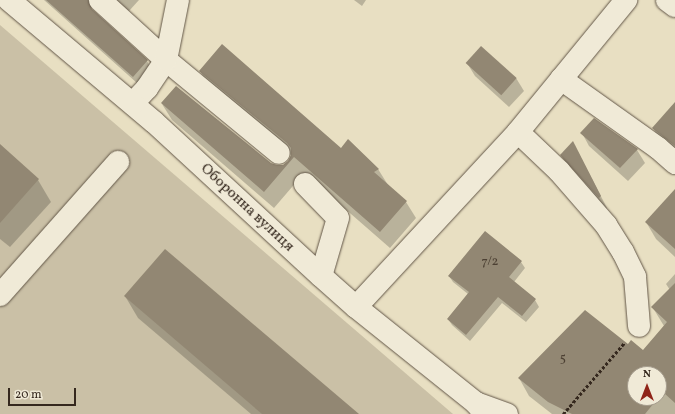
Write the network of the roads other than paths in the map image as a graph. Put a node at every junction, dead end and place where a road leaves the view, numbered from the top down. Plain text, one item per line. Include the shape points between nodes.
1 (9, 0) edge
2 (100, 0) edge
3 (178, 0) edge
4 (626, 0) edge
5 (667, 0) edge
6 (675, 6) edge
7 (166, 60) junction
8 (561, 79) junction
9 (133, 104) junction
10 (518, 132) junction
11 (279, 153) dead end
12 (118, 162) dead end
13 (675, 163) edge
14 (305, 184) dead end
15 (321, 276) junction
16 (0, 295) edge
17 (356, 307) junction
18 (639, 326) road end
19 (481, 409) edge
20 (506, 414) edge

1 - 9 street, Оборонна вулиця
2 - 7 street
3 - 7 street
4 - 8 street
5 - 6 street
7 - 9 street
7 - 11 street
8 - 10 street
8 - 13 street
9 - 15 street, Оборонна вулиця
10 - 17 street
10 - 18 street via 559,171 606,225 623,252 635,277
12 - 16 street
14 - 15 street via 338,218
15 - 17 street, Оборонна вулиця
17 - 19 street, Оборонна вулиця
19 - 20 street, Оборонна вулиця

